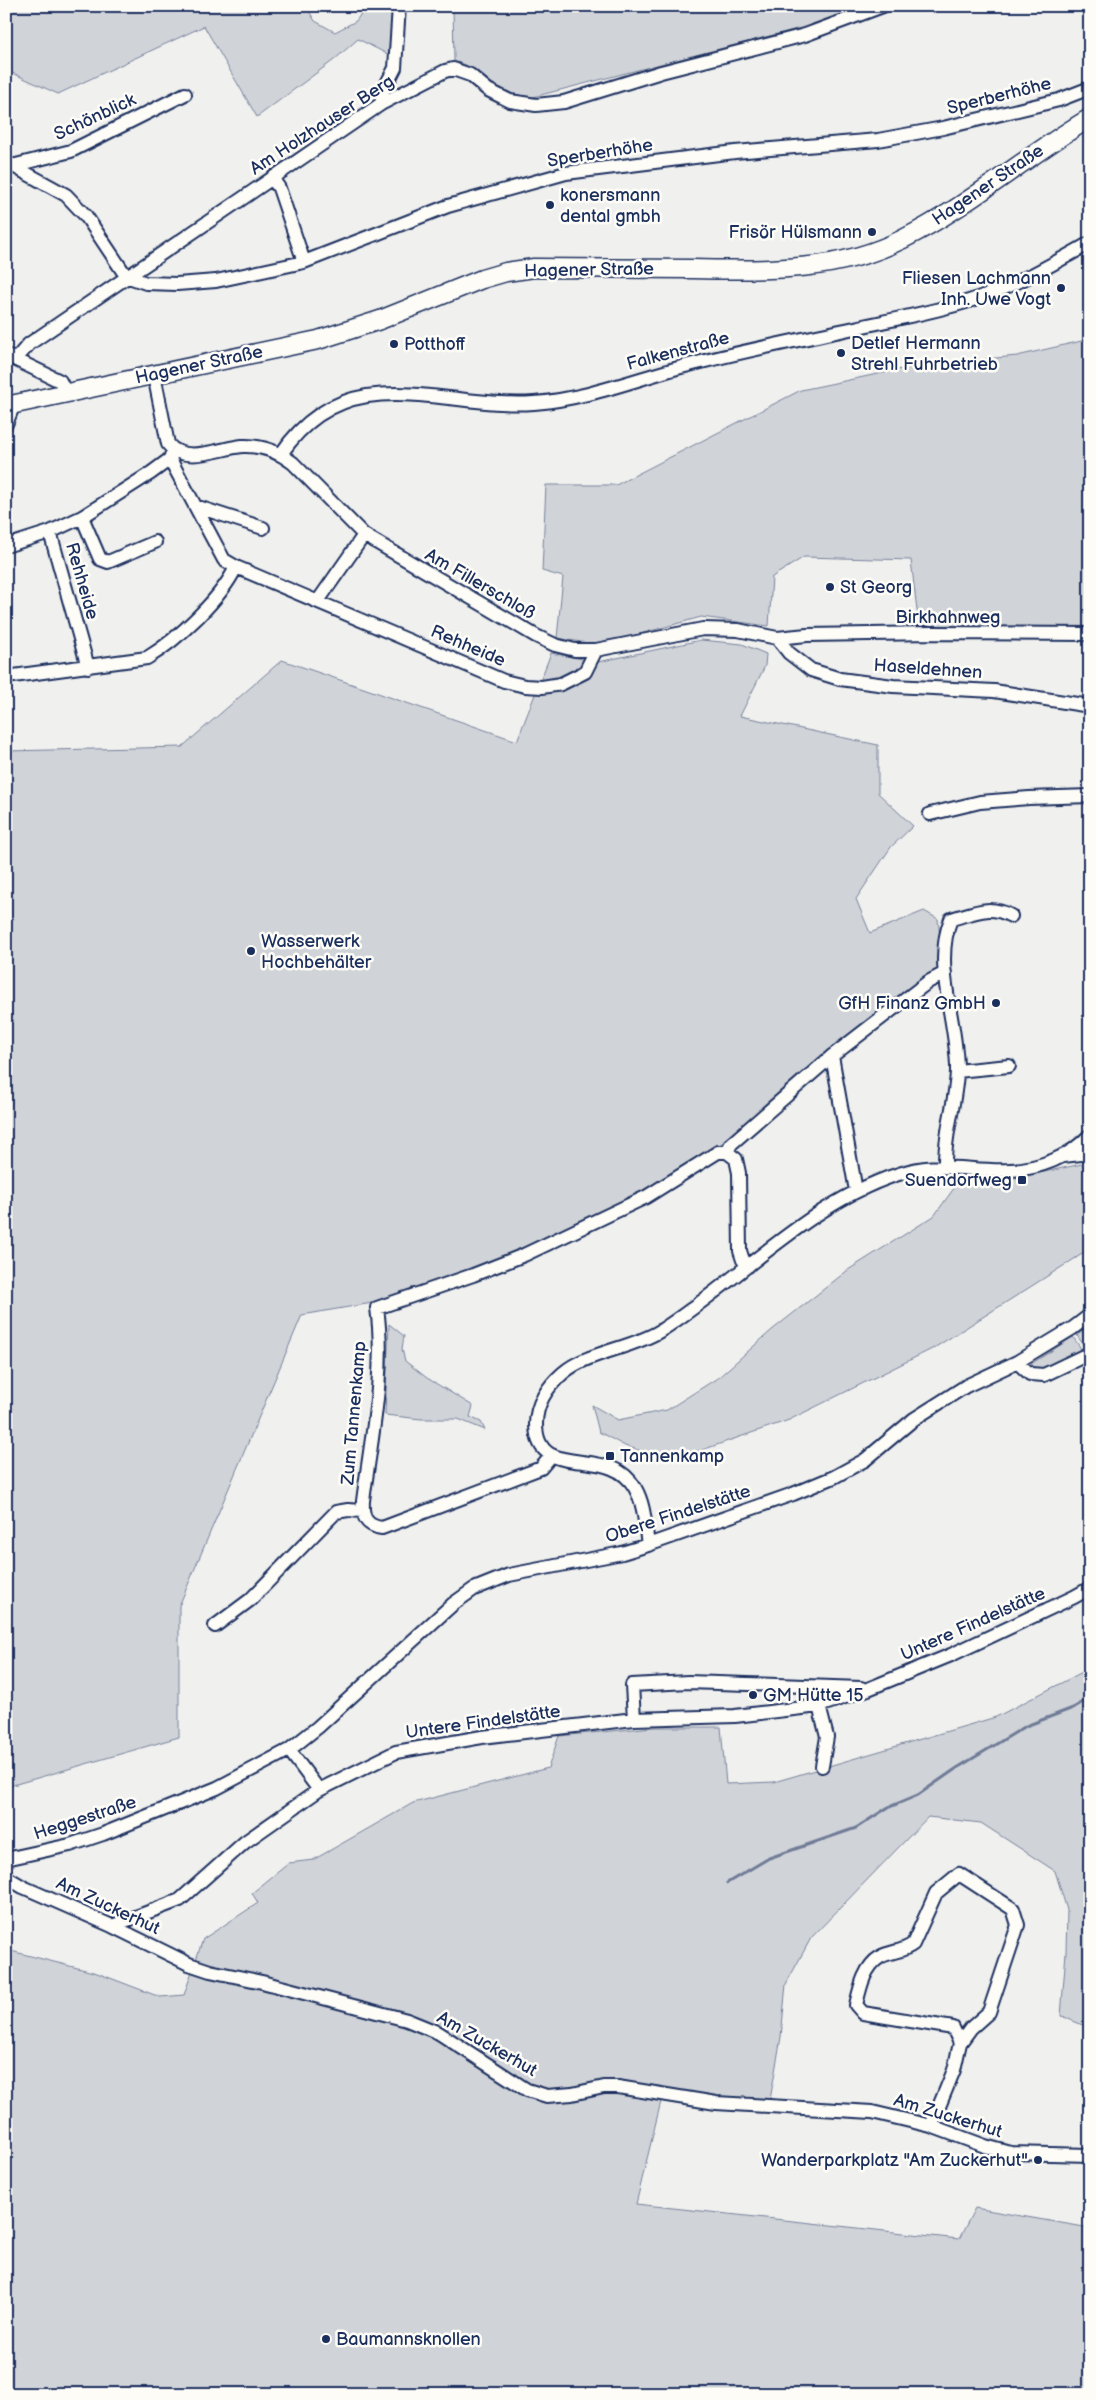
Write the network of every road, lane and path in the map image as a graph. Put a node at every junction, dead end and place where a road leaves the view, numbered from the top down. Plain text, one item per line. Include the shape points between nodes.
1 (398, 6) edge
2 (883, 6) edge
3 (1090, 88) edge
4 (185, 94) dead end
5 (381, 104) junction
6 (1090, 118) edge
7 (11, 163) edge
8 (272, 178) junction
9 (1090, 243) edge
10 (304, 262) junction
11 (126, 276) junction
12 (11, 357) edge
13 (154, 375) junction
14 (66, 393) junction
15 (10, 405) edge
16 (6, 424) edge
17 (171, 454) junction
18 (281, 454) junction
19 (195, 506) junction
20 (82, 517) junction
21 (263, 528) dead end
22 (50, 532) junction
23 (364, 535) junction
24 (155, 542) dead end
25 (6, 546) edge
26 (236, 567) junction
27 (318, 601) junction
28 (1090, 634) edge
29 (807, 635) joint
30 (777, 638) junction
31 (596, 650) junction
32 (88, 667) junction
33 (6, 677) edge
34 (1090, 706) edge
35 (1090, 796) edge
36 (930, 814) dead end
37 (1011, 916) dead end
38 (944, 973) junction
39 (832, 1056) junction
40 (1009, 1066) dead end
41 (957, 1070) junction
42 (1090, 1135) edge
43 (727, 1152) junction
44 (1090, 1153) edge
45 (1063, 1156) junction
46 (945, 1166) junction
47 (856, 1191) junction
48 (748, 1266) junction
49 (1090, 1315) edge
50 (1090, 1353) edge
51 (1017, 1362) junction
52 (551, 1456) junction
53 (362, 1511) junction
54 (648, 1546) junction
55 (1090, 1588) edge
56 (215, 1626) dead end
57 (868, 1689) junction
58 (819, 1706) junction
59 (634, 1719) junction
60 (289, 1750) junction
61 (822, 1766) dead end
62 (319, 1790) junction
63 (177, 1804) joint
64 (6, 1860) edge
65 (6, 1877) edge
66 (112, 1926) junction
67 (960, 2043) junction
68 (931, 2126) junction
69 (1090, 2155) edge

1 - 5 street via 395,68 383,91
2 - 5 street, Am Holzhauser Berg via 805,34 661,72 564,102 536,105 510,101 488,90 470,75 453,69
3 - 10 street, Sperberhöhe via 1059,100 878,140 697,156 566,174 448,206
4 - 7 street, Schönblick via 71,151
5 - 8 street, Am Holzhauser Berg
6 - 13 main road, Hagener Straße via 935,222 902,240 853,259 807,268 764,270 542,268 506,272 338,334
7 - 11 street, Schönblick via 66,195 86,216
8 - 10 street via 279,188
8 - 11 street, Am Holzhauser Berg
9 - 18 street, Falkenstraße via 1030,278 977,299 693,364 585,395 535,403 490,404 404,395 350,400 333,405 311,419 293,436
10 - 11 street, Sperberhöhe via 196,283 146,283
11 - 12 street, Am Holzhauser Berg
12 - 14 street via 60,382
13 - 14 main road, Hagener Straße
13 - 17 street
14 - 15 main road, Hagener Straße
15 - 16 street
17 - 18 street, Am Fillerschloß via 243,446
17 - 19 street, Rehheide
17 - 20 street via 113,499
18 - 23 street, Am Fillerschloß
19 - 21 street
19 - 26 street, Rehheide via 224,560
20 - 22 street
20 - 24 street via 100,559 108,562
22 - 25 street
22 - 32 street, Rehheide
23 - 27 street
23 - 31 street, Am Fillerschloß via 536,636 575,650
26 - 27 street, Rehheide
26 - 32 street via 219,596 161,650 147,658
27 - 31 street, Rehheide via 504,681 525,686 560,684 585,672
28 - 29 street, Birkhahnweg
29 - 30 street, Am Fillerschloß
30 - 31 street, Am Fillerschloß via 738,630 703,629
30 - 34 street, Haseldehnen via 789,653 811,670 840,679 893,686 994,691
32 - 33 street
35 - 36 street via 980,802
37 - 38 street via 1000,910 986,909 952,919 947,930
38 - 39 street, Zum Tannenkamp
38 - 41 street
39 - 43 street, Zum Tannenkamp via 730,1144
39 - 47 street
40 - 41 street
41 - 46 street via 944,1149
42 - 45 street
43 - 48 street via 736,1159 739,1173 740,1251
43 - 53 street, Zum Tannenkamp via 718,1152 646,1197 524,1255 377,1308 376,1393
44 - 45 street
45 - 46 street via 1044,1164 1010,1170
46 - 47 street via 909,1171
47 - 48 street
48 - 52 street via 658,1332 584,1361 565,1371 550,1385 540,1403 536,1422 537,1437 543,1450
49 - 51 street, Obere Findelstätte
50 - 51 street via 1044,1375 1030,1374
51 - 54 street, Obere Findelstätte via 966,1386 914,1420 865,1460 834,1477
52 - 53 street, Zum Tannenkamp via 542,1468 382,1528 372,1526 364,1519
52 - 54 street via 607,1464 622,1473 635,1486 642,1503
53 - 56 street via 336,1512 250,1600
54 - 60 street, Obere Findelstätte via 509,1575 474,1589
55 - 57 street, Untere Findelstätte via 960,1651
57 - 58 street, Untere Findelstätte
57 - 59 street, Untere Findelstätte via 688,1682 632,1684
58 - 59 street, Untere Findelstätte via 735,1716
58 - 61 street via 827,1737
59 - 62 street, Untere Findelstätte via 482,1737 396,1752
60 - 62 street
60 - 63 street, Obere Findelstätte via 217,1788
62 - 66 street, Untere Findelstätte via 246,1842 180,1900
63 - 64 street, Heggestraße via 70,1845
65 - 66 street, Am Zuckerhut
66 - 68 street, Am Zuckerhut via 210,1971 406,2020 439,2033 527,2090 547,2096 618,2087 716,2103 872,2112
67 - 67 street via 971,2028 990,2012 1018,1925 1013,1909 959,1874 936,1893 913,1944 881,1957 870,1967 862,1981 856,2005 863,2013 953,2028
67 - 68 street via 954,2070
68 - 69 street, Am Zuckerhut via 1011,2153

